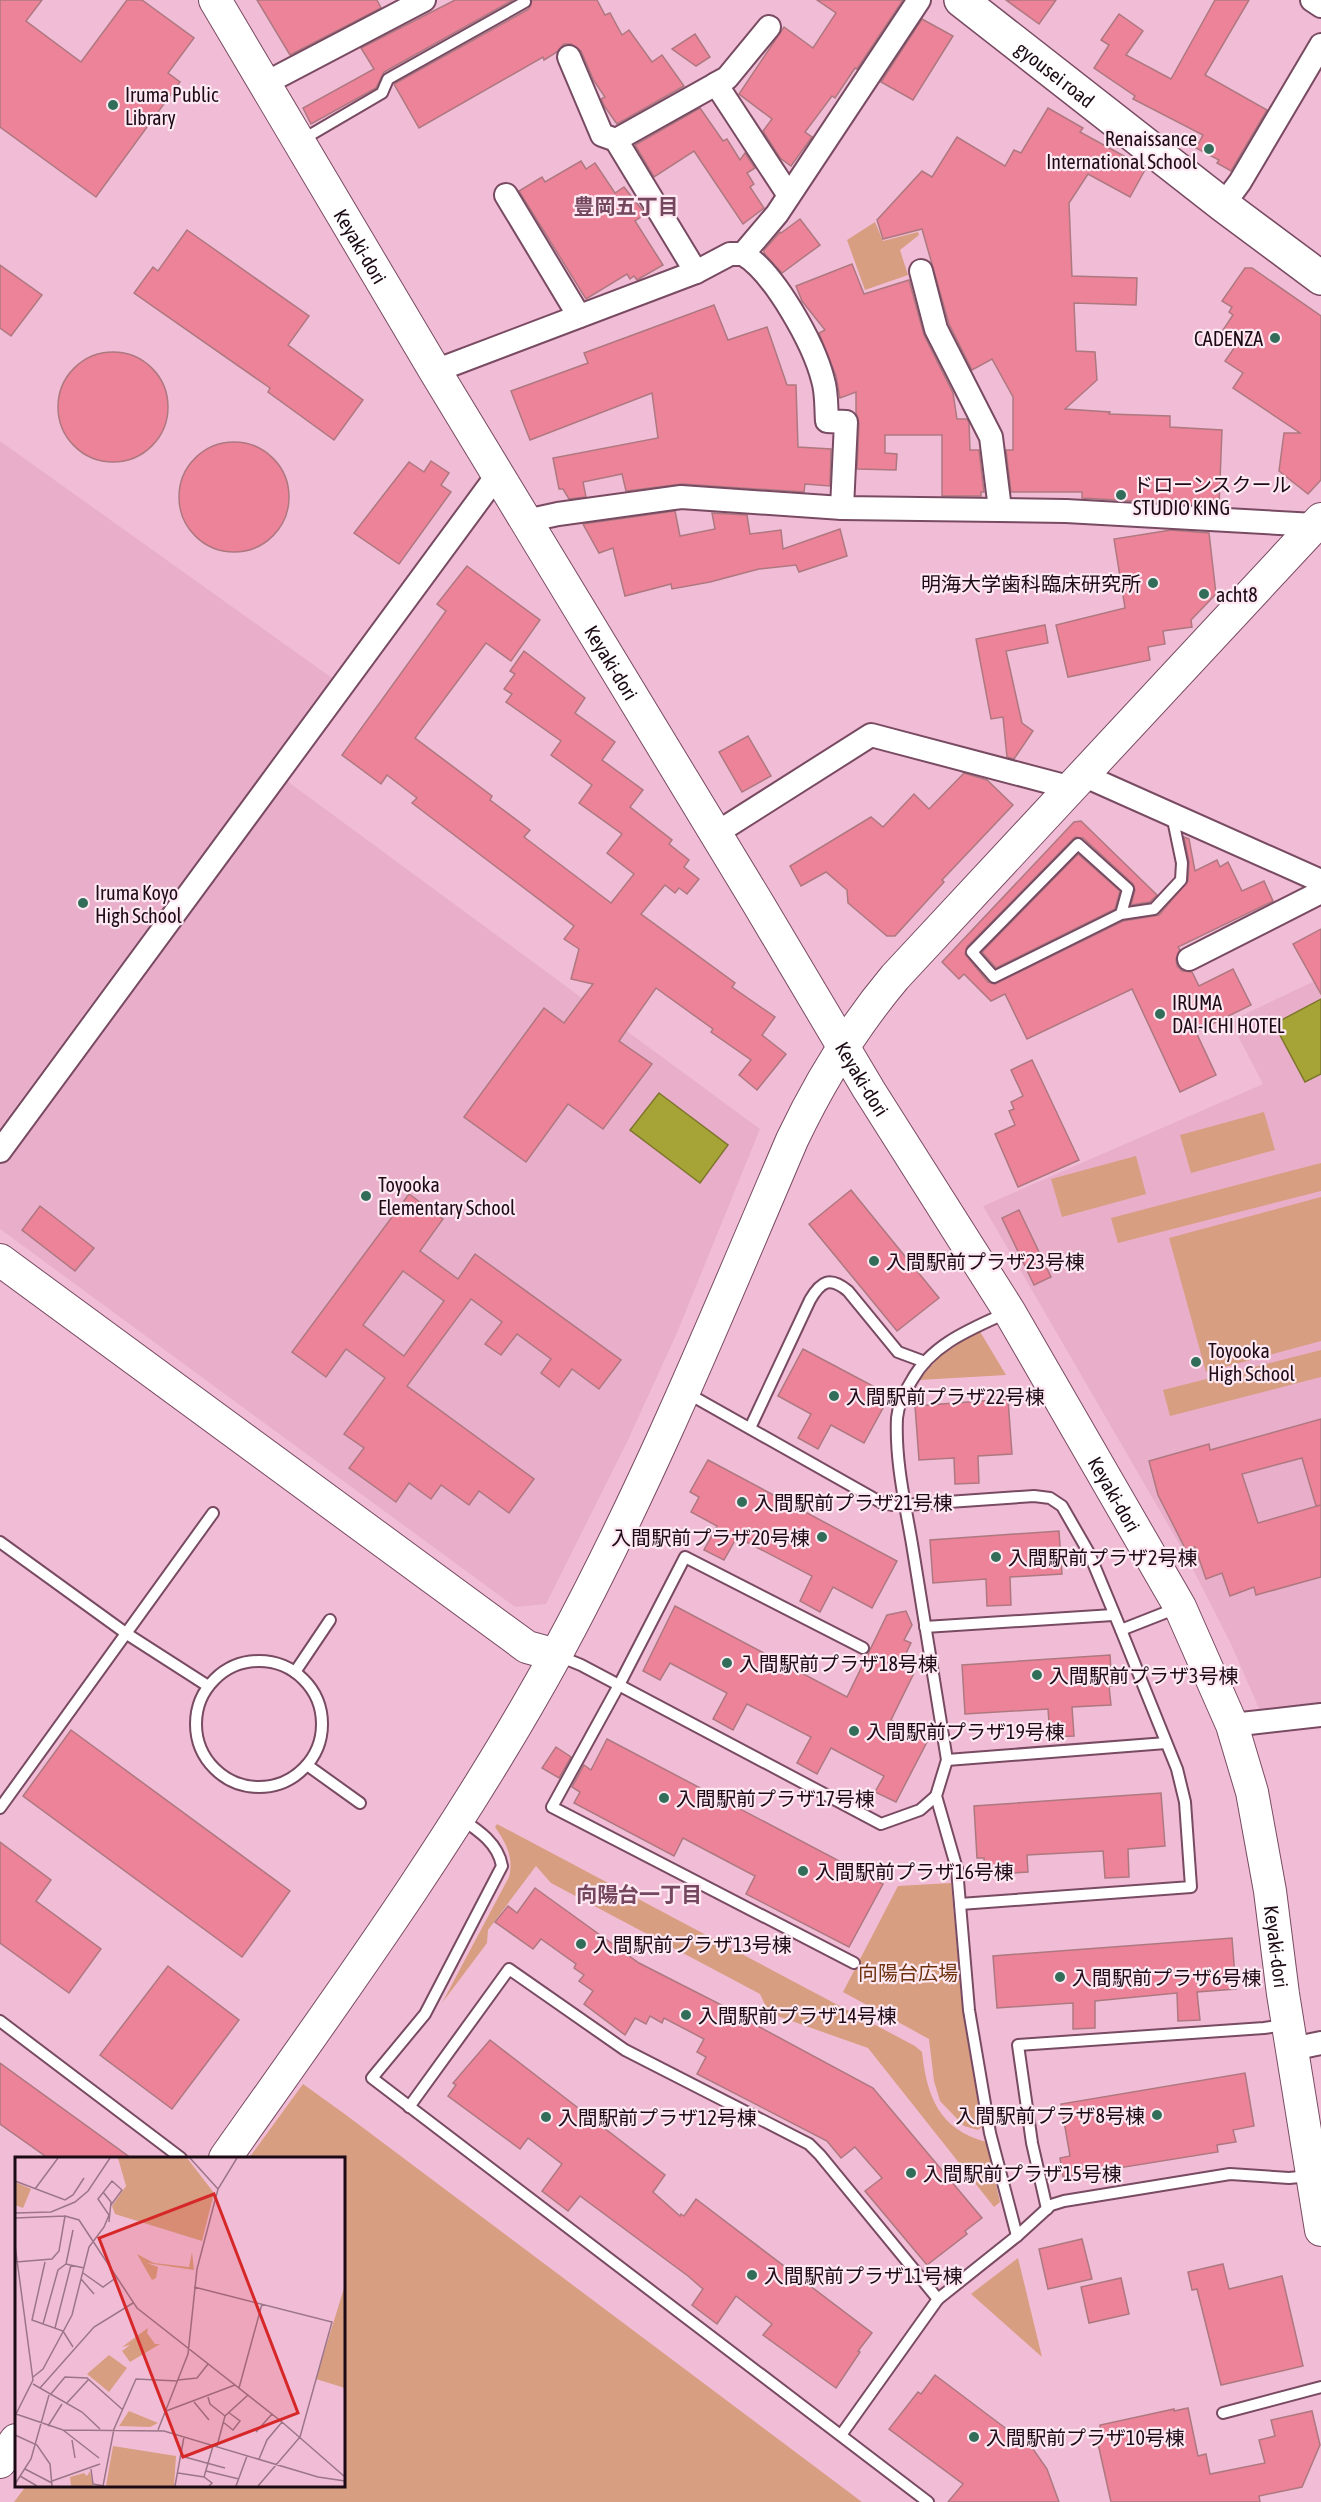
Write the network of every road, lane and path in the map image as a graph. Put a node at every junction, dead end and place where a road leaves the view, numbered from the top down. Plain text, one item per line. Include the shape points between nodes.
1 (214, 0) edge
2 (424, 0) edge
3 (919, 0) edge
4 (1312, 0) edge
5 (525, 2) dead end
6 (967, 2) edge
7 (1321, 6) edge
8 (769, 27) dead end
9 (1321, 45) edge
10 (569, 57) dead end
11 (264, 84) junction
12 (716, 84) junction
13 (616, 140) junction
14 (298, 142) junction
15 (788, 194) junction
16 (507, 195) dead end
17 (1223, 205) junction
18 (743, 254) junction
19 (921, 271) dead end
20 (696, 272) junction
21 (1321, 278) edge
22 (579, 316) junction
23 (435, 371) junction
24 (498, 474) junction
25 (842, 508) junction
26 (1000, 509) junction
27 (526, 521) junction
28 (1318, 522) edge
29 (1077, 782) junction
30 (1172, 815) junction
31 (715, 834) junction
32 (1321, 881) edge
33 (1321, 892) edge
34 (1121, 914) junction
35 (1189, 960) dead end
36 (843, 1047) junction
37 (0, 1151) edge
38 (0, 1260) edge
39 (1009, 1311) junction
40 (925, 1362) junction
41 (684, 1392) junction
42 (750, 1428) junction
43 (892, 1505) dead end
44 (905, 1505) junction
45 (213, 1513) dead end
46 (0, 1542) edge
47 (1180, 1607) junction
48 (1113, 1615) junction
49 (330, 1620) dead end
50 (925, 1627) junction
51 (1121, 1630) junction
52 (127, 1634) junction
53 (863, 1648) dead end
54 (556, 1655) junction
55 (295, 1672) junction
56 (208, 1686) junction
57 (619, 1686) junction
58 (1321, 1715) edge
59 (1232, 1725) junction
60 (1166, 1743) junction
61 (947, 1760) junction
62 (307, 1765) junction
63 (936, 1796) junction
64 (360, 1803) dead end
65 (0, 1808) edge
66 (460, 1818) junction
67 (960, 1904) junction
68 (854, 1963) dead end
69 (0, 2021) edge
70 (1300, 2039) edge
71 (409, 2107) junction
72 (180, 2157) edge
73 (226, 2157) edge
74 (1311, 2176) junction
75 (1047, 2209) junction
76 (1321, 2230) edge
77 (1017, 2236) junction
78 (938, 2299) junction
79 (1321, 2387) edge
80 (1223, 2413) dead end
81 (841, 2435) junction
82 (15, 2441) edge
83 (0, 2462) edge
84 (928, 2502) edge

1 - 11 street, Keyaki-dori
2 - 11 street
3 - 15 street
4 - 7 street
5 - 14 lane via 388,79 382,93
6 - 17 highway, gyousei road
8 - 12 street via 727,78
9 - 17 street
10 - 13 street via 602,135
11 - 14 street, Keyaki-dori
12 - 13 street
12 - 15 street
13 - 20 street
14 - 23 street, Keyaki-dori
15 - 18 street via 777,214
16 - 22 street
17 - 21 highway, gyousei road
18 - 20 street via 730,254
18 - 25 street via 757,262 803,329 824,380 827,421 846,422
19 - 26 street via 936,329 991,437
20 - 22 street
22 - 23 street
23 - 24 street, Keyaki-dori
24 - 27 street, Keyaki-dori
24 - 37 street
25 - 26 street
25 - 27 street via 681,497
26 - 28 street
27 - 31 street, Keyaki-dori
28 - 29 street
29 - 30 street
29 - 31 street via 871,735
29 - 36 street via 895,977
30 - 32 street
30 - 34 lane via 1182,863 1181,880 1154,909
31 - 36 street, Keyaki-dori
33 - 35 street
34 - 34 lane via 994,977 972,952 1078,844 1128,889
36 - 39 street, Keyaki-dori
36 - 41 street via 792,1140
38 - 54 street via 526,1647
39 - 40 lane via 959,1334
39 - 47 street, Keyaki-dori
40 - 42 lane via 898,1352 848,1291 832,1281 825,1283 810,1300
40 - 44 lane via 912,1378 897,1415
41 - 42 lane
41 - 54 street via 620,1533
42 - 43 lane via 882,1503
44 - 48 lane via 1050,1498 1062,1506 1089,1553
44 - 50 lane
45 - 52 lane
46 - 52 lane
47 - 51 lane
47 - 59 street, Keyaki-dori
48 - 50 lane
48 - 51 lane
49 - 55 lane
50 - 61 lane
51 - 60 lane
52 - 56 lane
52 - 65 lane
53 - 57 lane via 685,1557
54 - 57 lane
54 - 66 street
55 - 56 lane via 259,1661 240,1664 222,1672
55 - 62 lane via 310,1687 319,1706 322,1727
56 - 62 lane via 198,1705 195,1726 200,1747 211,1765 228,1779 248,1786 270,1786 290,1779
57 - 63 lane via 881,1824 920,1810
57 - 68 lane via 552,1807
58 - 59 street
59 - 70 street, Keyaki-dori via 1259,1824
60 - 61 lane
60 - 67 lane via 1185,1802 1191,1887
61 - 63 lane
62 - 64 lane
63 - 67 lane via 954,1852
66 - 71 lane via 483,1833 500,1855 502,1866 425,2014 372,2078
66 - 73 street
67 - 77 lane via 969,2010 986,2110
69 - 72 lane
70 - 74 street, Keyaki-dori
70 - 75 lane via 1264,2028 1018,2045 1032,2143
71 - 78 lane via 509,1969 625,2050 809,2144
71 - 81 lane
74 - 75 lane via 1230,2174 1064,2201
74 - 76 street, Keyaki-dori
75 - 77 lane
77 - 78 lane
78 - 81 lane
79 - 80 lane
81 - 84 lane
82 - 83 street

